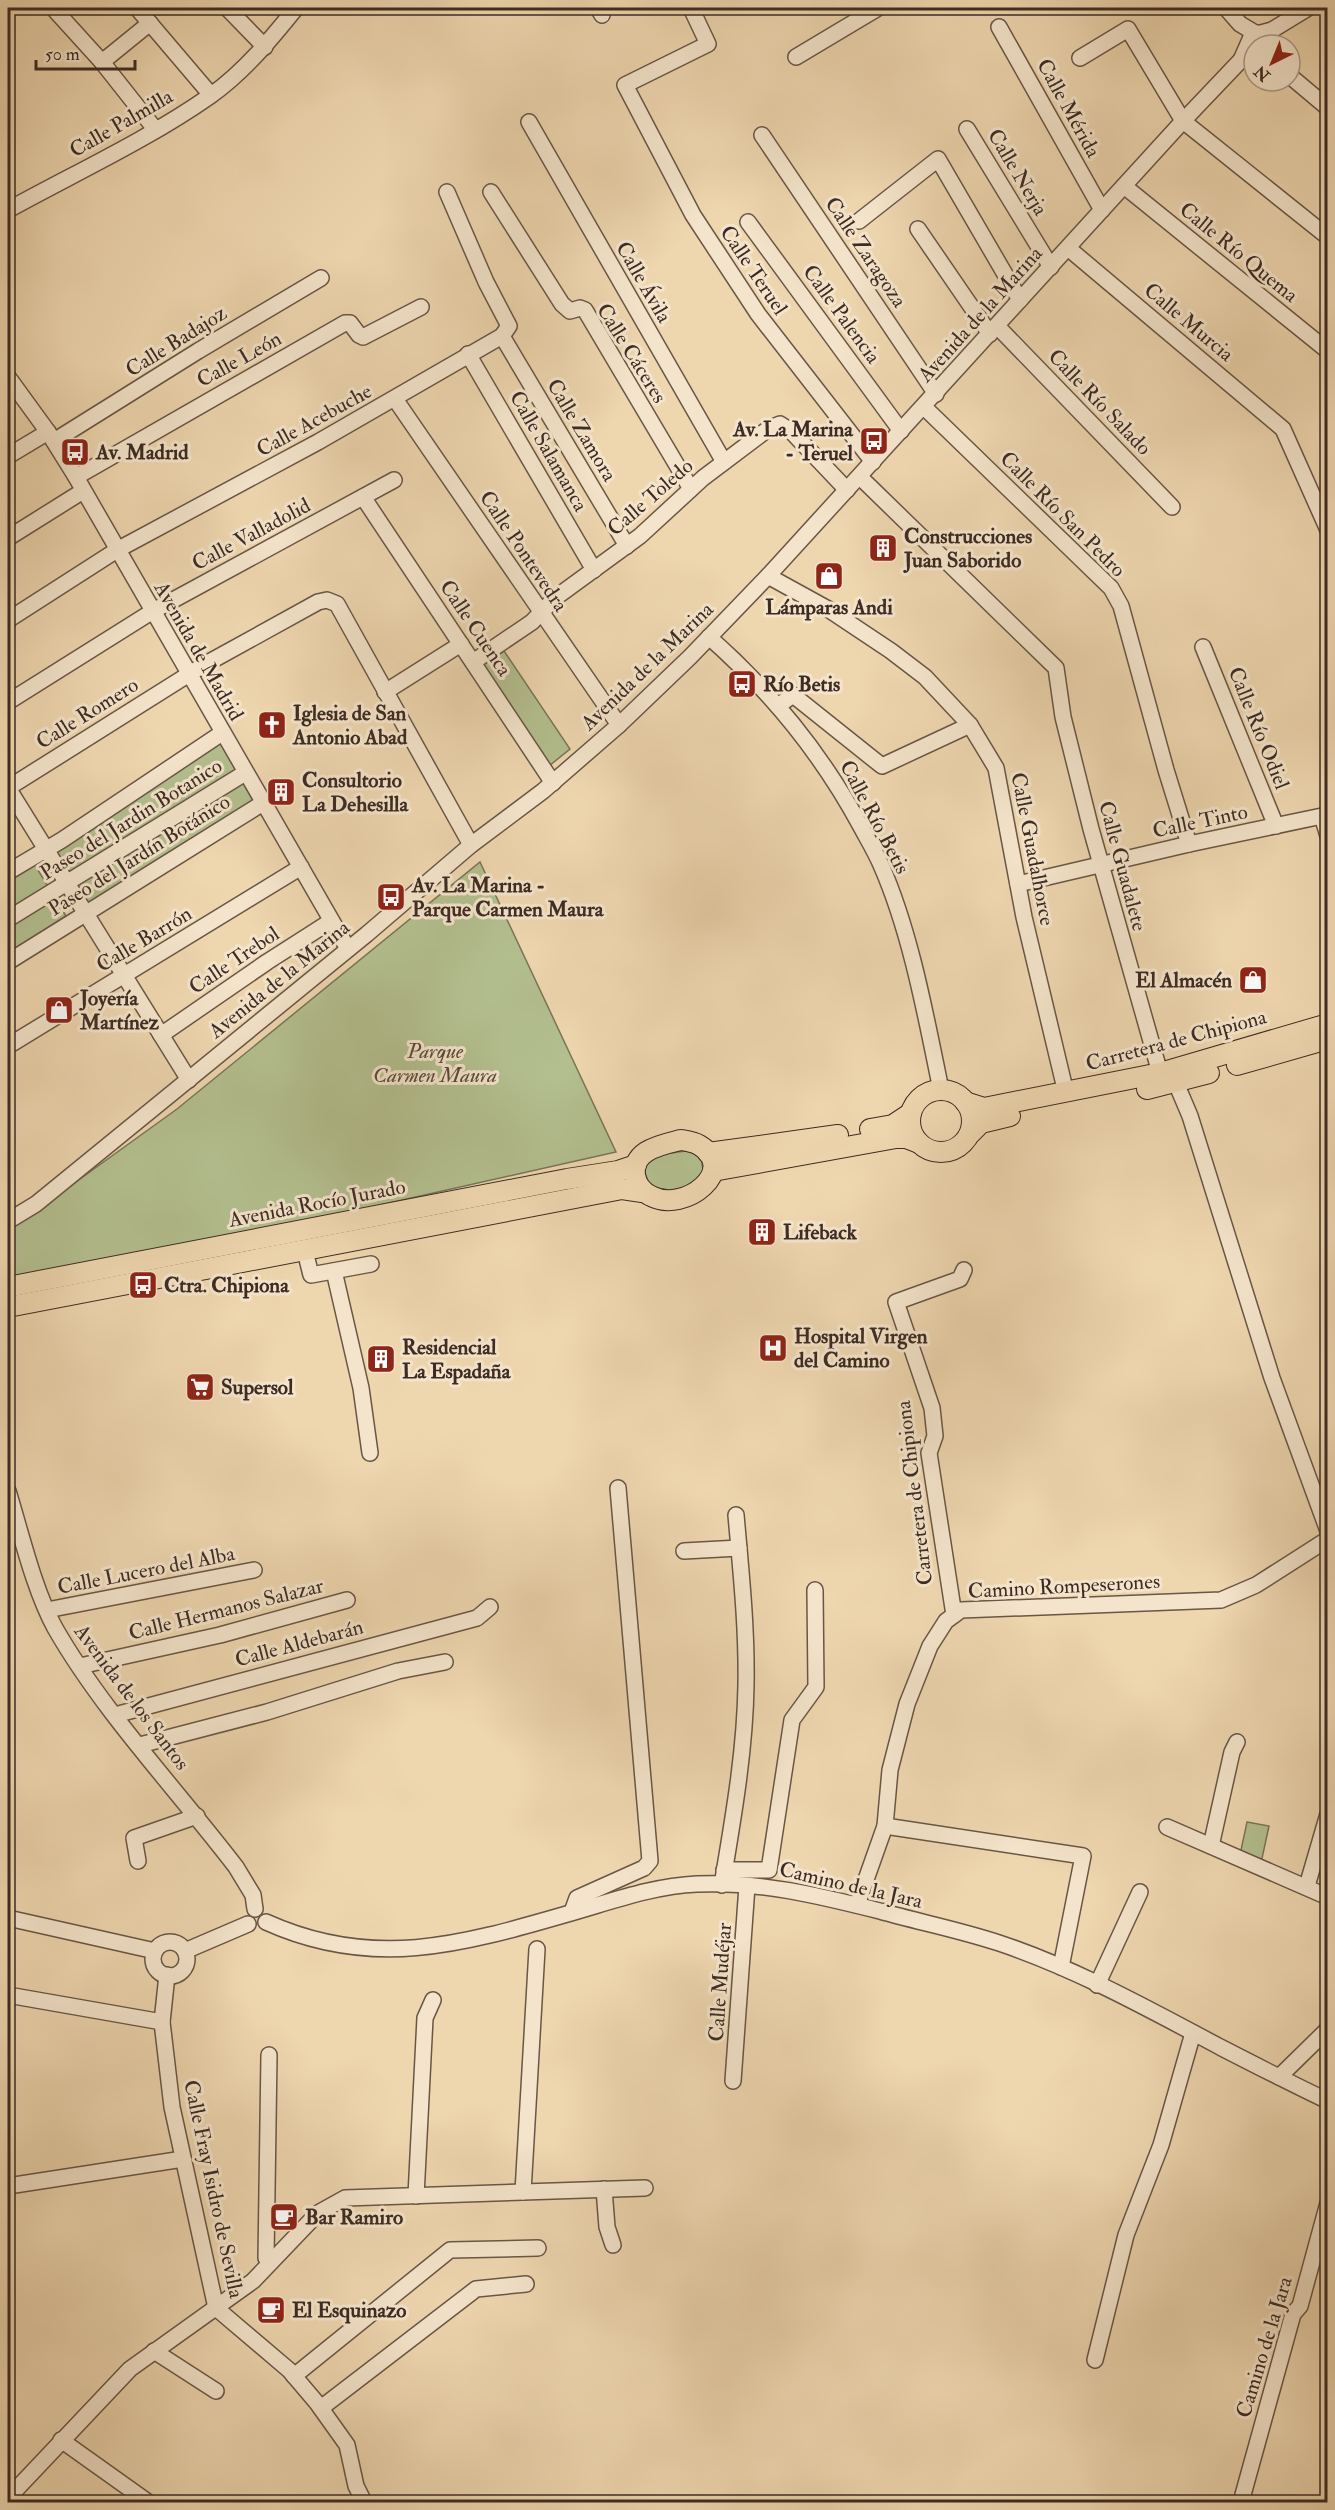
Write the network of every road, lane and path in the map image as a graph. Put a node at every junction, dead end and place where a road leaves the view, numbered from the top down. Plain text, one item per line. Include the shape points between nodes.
1 (53, 8) edge
2 (137, 8) edge
3 (226, 8) edge
4 (296, 8) edge
5 (690, 8) edge
6 (878, 8) edge
7 (1226, 8) edge
8 (1308, 8) edge
9 (150, 23) junction
10 (999, 27) dead end
11 (1248, 33) edge
12 (1272, 33) edge
13 (265, 47) junction
14 (796, 57) dead end
15 (1080, 58) dead end
16 (1242, 59) edge
17 (102, 62) junction
18 (1302, 86) edge
19 (212, 95) junction
20 (1328, 108) edge
21 (1183, 121) junction
22 (529, 122) dead end
23 (155, 129) junction
24 (967, 129) dead end
25 (762, 135) dead end
26 (1124, 186) junction
27 (447, 192) dead end
28 (491, 192) dead end
29 (8, 210) edge
30 (1102, 210) junction
31 (859, 221) dead end
32 (748, 222) dead end
33 (918, 229) dead end
34 (1328, 237) edge
35 (1068, 248) junction
36 (1051, 267) junction
37 (321, 278) dead end
38 (1020, 300) junction
39 (422, 307) dead end
40 (994, 330) junction
41 (502, 336) junction
42 (1328, 351) edge
43 (468, 354) junction
44 (8, 377) edge
45 (936, 394) junction
46 (395, 399) junction
47 (924, 407) junction
48 (901, 431) junction
49 (51, 437) junction
50 (8, 456) edge
51 (724, 462) junction
52 (873, 462) junction
53 (860, 477) junction
54 (394, 480) dead end
55 (79, 484) junction
56 (691, 489) junction
57 (847, 490) junction
58 (363, 497) junction
59 (1172, 507) dead end
60 (1328, 530) edge
61 (8, 538) edge
62 (627, 546) junction
63 (117, 550) junction
64 (594, 570) junction
65 (768, 576) junction
66 (153, 611) junction
67 (541, 613) junction
68 (8, 620) edge
69 (709, 638) junction
70 (461, 644) junction
71 (1203, 647) dead end
72 (473, 662) junction
73 (189, 674) junction
74 (385, 692) junction
75 (8, 702) edge
76 (778, 706) junction
77 (618, 725) junction
78 (970, 725) junction
79 (222, 733) junction
80 (245, 773) junction
81 (553, 783) junction
82 (8, 788) edge
83 (263, 803) junction
84 (1276, 826) junction
85 (1328, 836) edge
86 (1190, 844) junction
87 (471, 845) junction
88 (45, 849) junction
89 (1100, 865) junction
90 (301, 867) junction
91 (8, 872) edge
92 (66, 883) junction
93 (1018, 884) junction
94 (85, 913) junction
95 (8, 919) edge
96 (331, 921) junction
97 (348, 949) junction
98 (8, 962) edge
99 (124, 975) junction
100 (1328, 1024) edge
101 (161, 1035) junction
102 (1328, 1039) edge
103 (8, 1046) edge
104 (1168, 1078) junction
105 (189, 1080) junction
106 (941, 1090) junction
107 (1066, 1093) junction
108 (965, 1102) junction
109 (911, 1113) junction
110 (970, 1134) junction
111 (919, 1143) junction
112 (710, 1162) junction
113 (636, 1165) junction
114 (642, 1192) junction
115 (8, 1221) edge
116 (305, 1251) junction
117 (370, 1264) dead end
118 (964, 1270) dead end
119 (334, 1271) junction
120 (8, 1287) edge
121 (8, 1307) edge
122 (370, 1453) dead end
123 (618, 1488) dead end
124 (8, 1491) edge
125 (736, 1515) dead end
126 (1328, 1531) edge
127 (1328, 1539) edge
128 (739, 1548) junction
129 (684, 1551) dead end
130 (254, 1570) dead end
131 (815, 1590) dead end
132 (347, 1600) dead end
133 (490, 1607) dead end
134 (47, 1610) junction
135 (954, 1616) junction
136 (445, 1662) dead end
137 (80, 1666) junction
138 (115, 1715) junction
139 (1237, 1742) dead end
140 (140, 1745) junction
141 (1328, 1814) edge
142 (197, 1816) junction
143 (885, 1826) junction
144 (1167, 1827) dead end
145 (1211, 1846) junction
146 (138, 1861) dead end
147 (723, 1878) junction
148 (747, 1886) junction
149 (1307, 1886) junction
150 (1140, 1892) dead end
151 (1328, 1897) edge
152 (856, 1905) junction
153 (255, 1909) junction
154 (572, 1912) junction
155 (8, 1918) edge
156 (266, 1922) junction
157 (248, 1924) junction
158 (537, 1949) dead end
159 (155, 1951) junction
160 (184, 1951) junction
161 (1061, 1967) junction
162 (167, 1975) junction
163 (1097, 1985) junction
164 (8, 1995) edge
165 (433, 2000) dead end
166 (162, 2022) junction
167 (1328, 2029) edge
168 (1193, 2032) junction
169 (269, 2055) dead end
170 (1279, 2077) junction
171 (734, 2081) dead end
172 (1328, 2101) edge
173 (183, 2159) junction
174 (8, 2186) edge
175 (645, 2188) dead end
176 (604, 2189) junction
177 (523, 2192) junction
178 (416, 2196) junction
179 (1328, 2203) edge
180 (612, 2245) dead end
181 (538, 2248) dead end
182 (271, 2262) junction
183 (526, 2284) dead end
184 (216, 2308) junction
185 (154, 2351) junction
186 (1095, 2360) dead end
187 (294, 2376) junction
188 (216, 2391) dead end
189 (321, 2408) junction
190 (62, 2440) junction
191 (8, 2498) edge
192 (148, 2502) edge
193 (364, 2502) edge
194 (1241, 2502) edge

1 - 17 street
2 - 9 street
3 - 13 street
4 - 13 street, Calle Palmilla
5 - 52 street, Calle Teruel via 708,44 625,85 693,215 745,295
6 - 14 street
7 - 11 street
8 - 12 street, Avenida de la Marina
9 - 17 street
9 - 19 street
10 - 30 street, Calle Mérida
13 - 19 street, Calle Palmilla
15 - 21 street via 1128,29
16 - 21 street, Avenida de la Marina
17 - 23 street
18 - 20 street
19 - 23 street, Calle Palmilla
21 - 26 street, Avenida de la Marina
21 - 34 street
22 - 51 street, Calle Ávila
23 - 29 street, Calle Palmilla
24 - 36 street, Calle Nerja
25 - 45 street, Calle Zaragoza
26 - 30 street, Avenida de la Marina
26 - 42 street, Calle Río Quema
27 - 41 street via 509,326
28 - 56 street, Calle Cáceres via 562,304 570,311 585,310
30 - 35 street, Avenida de la Marina
31 - 38 street via 938,159
32 - 48 street, Calle Palencia
33 - 40 street, Calle Río Salado
35 - 36 street, Avenida de la Marina
35 - 60 street, Calle Murcia via 1283,429
36 - 38 street, Avenida de la Marina
37 - 49 street, Calle Badajoz
38 - 40 street, Avenida de la Marina
39 - 55 street, Calle León via 363,337 350,323 345,323
40 - 45 street, Avenida de la Marina
40 - 59 street, Calle Río Salado
41 - 43 street, Calle Acebuche
41 - 62 street, Calle Zamora
43 - 46 street, Calle Acebuche
43 - 64 street, Calle Salamanca
44 - 49 street, Avenida de Madrid
45 - 47 street, Avenida de la Marina
46 - 63 street, Calle Acebuche
46 - 67 street, Calle Pontevedra
47 - 48 street, Avenida de la Marina
47 - 86 street, Calle Río San Pedro via 1111,588 1121,606
48 - 52 street, Avenida de la Marina
49 - 50 street, Calle Badajoz
49 - 55 street, Avenida de Madrid
51 - 56 street, Calle Toledo
51 - 57 street, Calle Toledo via 780,424
52 - 53 street, Avenida de la Marina
53 - 57 street, Avenida de la Marina
53 - 89 street, Calle Guadalete via 1056,668 1063,717
54 - 58 street, Calle Valladolid
55 - 61 street
55 - 63 street, Avenida de Madrid
56 - 62 street, Calle Toledo
57 - 65 street, Avenida de la Marina
58 - 66 street, Calle Valladolid
58 - 70 street, Calle Cuenca
62 - 64 street, Calle Toledo
63 - 66 street, Avenida de Madrid
63 - 68 street, Calle Acebuche
64 - 67 street, Calle Toledo
65 - 69 street, Avenida de la Marina
65 - 78 street, Calle Guadalhorce via 828,609 891,651 925,677
66 - 73 street, Avenida de Madrid
66 - 75 street, Calle Valladolid
67 - 72 street, Calle Toledo
67 - 77 street, Calle Pontevedra
69 - 76 street, Calle Río Betis
69 - 77 street, Avenida de la Marina
70 - 72 street, Calle Cuenca
70 - 74 street
71 - 84 street, Calle Río Odiel
72 - 81 street, Calle Cuenca
73 - 74 street, Calle Romero via 327,600 337,604
73 - 79 street, Avenida de Madrid
73 - 82 street, Calle Romero
74 - 87 street
76 - 78 street via 793,695 882,766
76 - 106 street, Calle Río Betis via 838,785 881,865 905,938
77 - 81 street, Avenida de la Marina
78 - 93 street, Calle Guadalhorce via 996,768
79 - 80 street, Avenida de Madrid
79 - 88 street
80 - 83 street, Avenida de Madrid
80 - 92 street, Paseo del Jardin Botanico
81 - 87 street, Avenida de la Marina
82 - 88 street
83 - 90 street, Avenida de Madrid
83 - 94 street, Paseo del Jardín Botánico
84 - 85 street, Calle Tinto via 1322,816
84 - 86 street, Calle Tinto
86 - 89 street, Calle Tinto
87 - 97 street, Avenida de la Marina
88 - 91 street
88 - 92 street
89 - 93 street, Calle Tinto
89 - 104 street, Calle Guadalete
90 - 96 street, Avenida de Madrid
90 - 99 street, Calle Barrón
92 - 94 street
92 - 95 street, Paseo del Jardin Botanico
93 - 107 street, Calle Guadalhorce
94 - 98 street, Paseo del Jardín Botánico
94 - 99 street
96 - 97 street, Avenida de Madrid
96 - 101 street, Calle Trebol
97 - 105 street, Avenida de la Marina
99 - 101 street
99 - 103 street, Calle Barrón
100 - 104 main road, Carretera de Chipiona
101 - 105 street
102 - 104 main road, Carretera de Chipiona
104 - 107 main road, Carretera de Chipiona
104 - 110 main road, Carretera de Chipiona via 989,1120
104 - 126 street, Calle Guadalete via 1190,1116 1272,1378
105 - 115 street, Avenida de la Marina via 36,1204
106 - 108 main road
106 - 109 main road via 919,1099
107 - 108 main road, Carretera de Chipiona via 984,1108
108 - 110 main road via 972,1117
109 - 111 main road via 911,1130
109 - 112 main road via 893,1125
110 - 111 main road via 961,1146 947,1152 932,1151
111 - 112 main road via 896,1138
112 - 113 main road via 699,1145 681,1140 646,1152
112 - 114 main road via 709,1182 693,1194 664,1200
113 - 114 main road via 634,1178
113 - 120 main road, Avenida Rocío Jurado
114 - 116 main road via 622,1189
116 - 119 street via 311,1275
116 - 121 main road
117 - 119 street
118 - 135 street, Carretera de Chipiona via 960,1279 896,1302 932,1408 935,1436 929,1453
119 - 122 street via 361,1388
123 - 154 street via 650,1861 644,1869 577,1898
124 - 134 street, Avenida de los Santos
125 - 128 street
127 - 135 street, Camino Rompeserones via 1256,1585 1221,1600 961,1610
128 - 129 street
128 - 147 street via 746,1686 738,1788
130 - 134 street, Calle Lucero del Alba
131 - 147 street via 816,1687 792,1720 769,1870
132 - 137 street, Calle Hermanos Salazar via 220,1635
133 - 138 street, Calle Aldebarán via 477,1618
134 - 137 street, Avenida de los Santos
135 - 143 street, Camino Rompeserones via 946,1621 930,1646 907,1704 890,1770
136 - 140 street via 398,1671 267,1712
137 - 138 street, Avenida de los Santos
138 - 140 street, Avenida de los Santos
139 - 145 street
140 - 142 street, Avenida de los Santos
141 - 149 street
142 - 146 street via 134,1838
142 - 153 street, Avenida de los Santos via 253,1895
143 - 152 street, Camino Rompeserones
143 - 161 street via 1083,1856
144 - 145 street
145 - 149 street
147 - 148 street, Camino de la Jara
147 - 154 street, Camino de la Jara via 638,1892
148 - 152 street, Camino de la Jara via 782,1888
148 - 171 street, Calle Mudéjar
149 - 151 street
150 - 163 street
152 - 161 street, Camino de la Jara via 999,1943
153 - 156 street via 263,1911
153 - 157 street via 247,1917
154 - 156 street, Camino de la Jara via 408,1950 345,1947 296,1935
155 - 159 street
156 - 157 street via 258,1929
157 - 160 street
158 - 177 street
159 - 160 street via 170,1942
159 - 162 street via 155,1966
160 - 162 street via 186,1961 182,1970
161 - 163 street, Camino de la Jara
162 - 166 street, Calle Fray Isidro de Sevilla
163 - 168 street, Camino de la Jara
164 - 166 street
165 - 178 street via 425,2018
166 - 173 street, Calle Fray Isidro de Sevilla via 172,2108
167 - 170 street
168 - 170 street, Camino de la Jara
168 - 186 street via 1165,2134 1126,2235
169 - 182 street via 266,2258
170 - 172 street, Camino de la Jara
173 - 174 street
173 - 184 street, Calle Fray Isidro de Sevilla
175 - 176 street
176 - 177 street
176 - 180 street
177 - 178 street
178 - 182 street via 345,2198 318,2213
179 - 194 street, Camino de la Jara
181 - 187 street via 450,2250
182 - 184 street
183 - 189 street via 477,2289
184 - 185 street
184 - 187 street, Calle Fray Isidro de Sevilla
185 - 188 street
185 - 190 street via 130,2369
187 - 189 street, Calle Fray Isidro de Sevilla
189 - 193 street, Calle Fray Isidro de Sevilla via 346,2445
190 - 191 street
190 - 192 street

